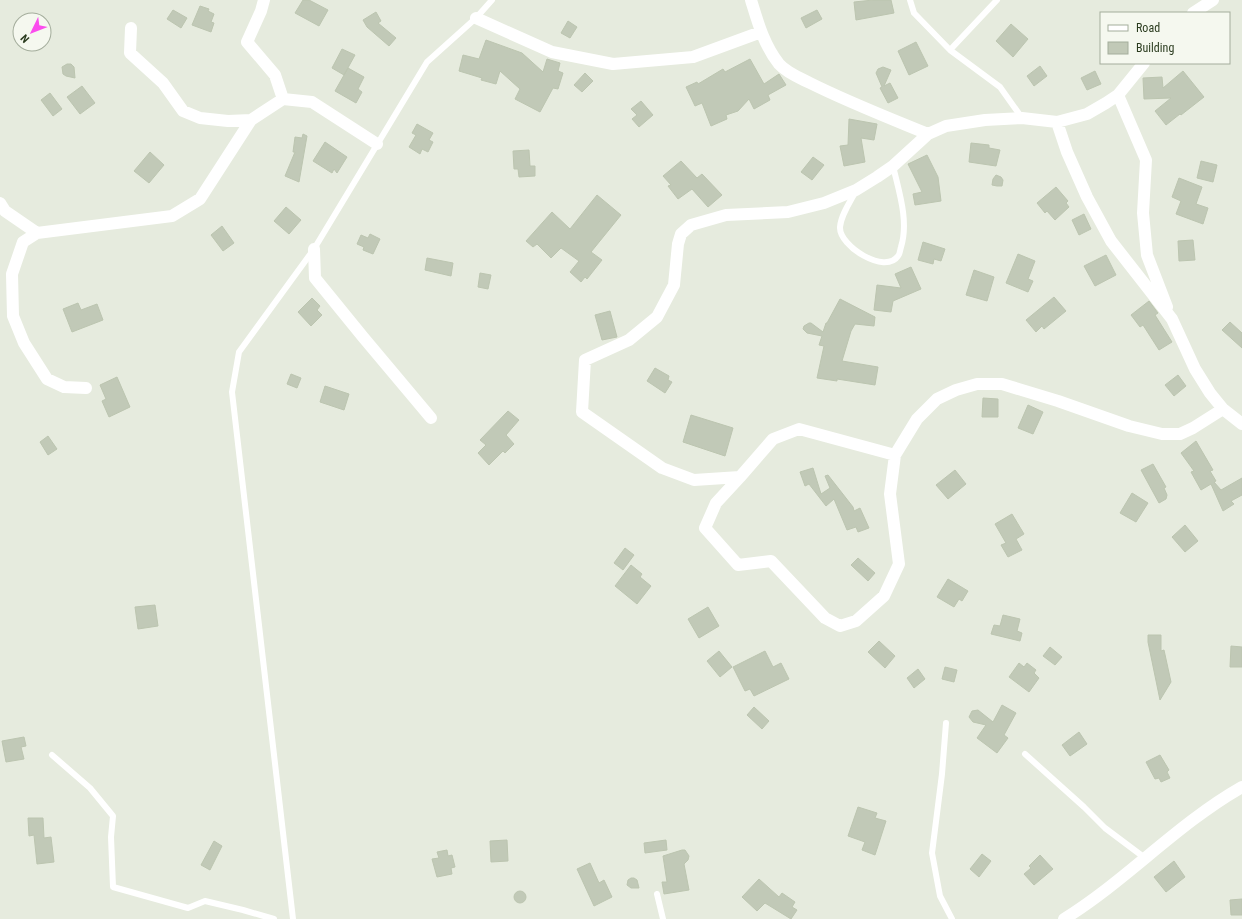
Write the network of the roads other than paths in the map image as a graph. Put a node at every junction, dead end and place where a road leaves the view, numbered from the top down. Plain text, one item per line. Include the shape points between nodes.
1 (264, 0) edge
2 (492, 0) edge
3 (751, 0) edge
4 (910, 0) edge
5 (997, 0) edge
6 (1213, 0) edge
7 (1195, 12) edge
8 (476, 18) junction
9 (131, 28) dead end
10 (761, 32) junction
11 (950, 50) junction
12 (1143, 64) edge
13 (1118, 95) junction
14 (283, 98) junction
15 (1022, 118) junction
16 (251, 120) junction
17 (1057, 122) junction
18 (928, 134) junction
19 (377, 144) junction
20 (893, 166) junction
21 (856, 190) junction
22 (0, 203) edge
23 (37, 233) junction
24 (314, 249) junction
25 (1172, 319) junction
26 (86, 388) dead end
27 (1223, 409) junction
28 (431, 418) dead end
29 (1242, 424) edge
30 (895, 455) junction
31 (740, 477) junction
32 (946, 723) dead end
33 (1025, 754) dead end
34 (52, 755) dead end
35 (1242, 787) edge
36 (1146, 858) junction
37 (658, 894) dead end
38 (274, 919) edge
39 (293, 919) edge
40 (663, 919) edge
41 (952, 919) edge
42 (1064, 919) edge

1 - 14 street via 247,42 275,75
2 - 8 lane
3 - 10 street
4 - 11 lane via 914,13
5 - 11 lane
6 - 7 street
8 - 10 street via 552,52 613,64 693,57
8 - 19 lane via 427,62
9 - 16 street via 130,53 163,83 183,111 200,118
10 - 18 street via 765,42 787,72
11 - 15 lane via 1000,87
12 - 13 street
13 - 17 street via 1087,114
13 - 25 street via 1146,160 1143,213 1147,255
14 - 16 street
14 - 19 street via 312,102
15 - 17 street
15 - 18 street via 946,126
16 - 23 street via 200,199 172,216
17 - 25 street via 1070,158 1111,240
18 - 20 street
19 - 24 lane
20 - 21 street
20 - 21 lane via 904,218 903,241 898,256 891,262 879,263 844,240 840,228
21 - 31 street via 824,203 788,212 726,215 691,225 681,234 674,285 656,317 629,340 585,360 582,412 662,468 694,480
22 - 23 street via 5,211
23 - 26 street via 23,242 12,274 13,316 24,343 47,379 64,387
24 - 28 street via 315,278
24 - 39 lane via 239,352 232,392
25 - 27 street via 1195,369
27 - 29 street
27 - 30 street via 1180,434 1162,434 1129,426 1002,384 976,384 937,399 917,419
30 - 31 street via 799,429 773,439
30 - 31 street via 890,494 899,564 884,596 856,621 840,626 825,618 771,561 738,565 705,528 716,504
32 - 41 lane via 932,853 940,896
33 - 36 lane via 1105,828
34 - 38 lane via 90,788 113,816 113,887 188,908 205,901
35 - 36 street via 1204,812
36 - 42 street via 1088,904
37 - 40 lane

